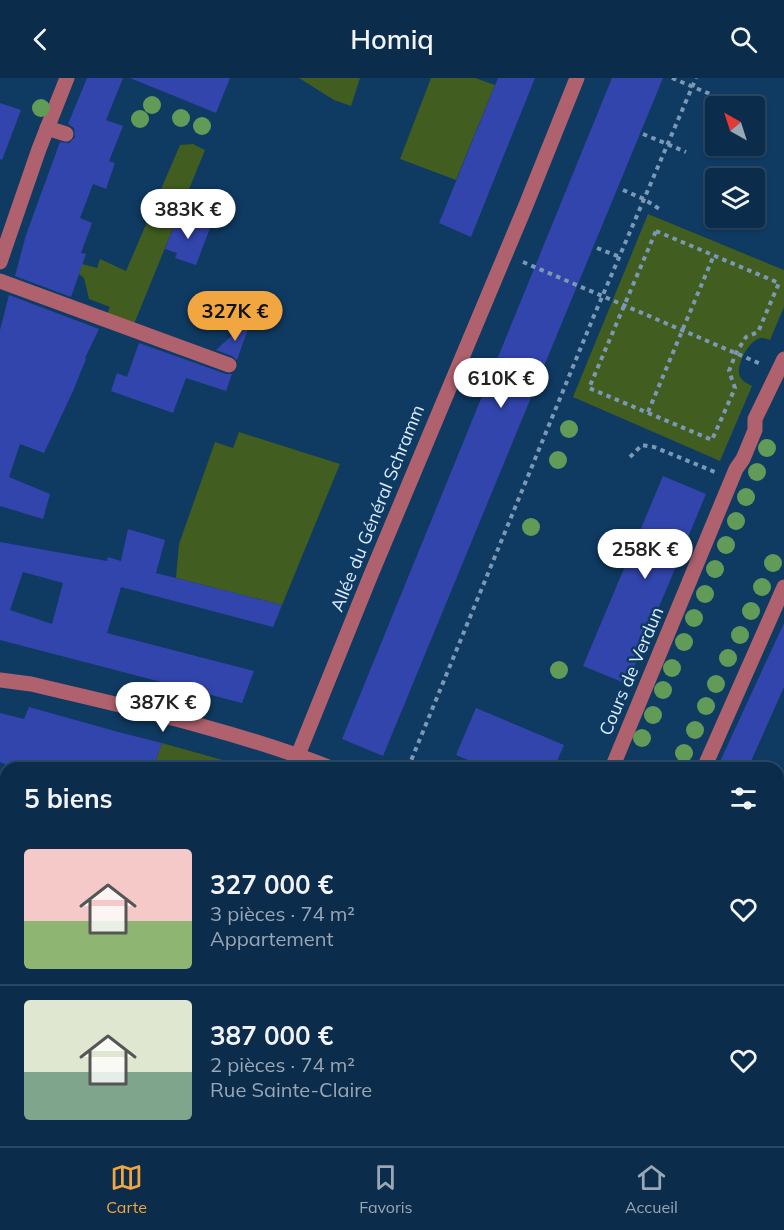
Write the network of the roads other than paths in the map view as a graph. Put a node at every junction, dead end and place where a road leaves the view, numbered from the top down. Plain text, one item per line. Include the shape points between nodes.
1 (67, 78) edge
2 (577, 78) edge
3 (47, 128) junction
4 (66, 134) dead end
5 (0, 262) edge
6 (0, 281) edge
7 (229, 365) dead end
8 (782, 368) edge
9 (784, 587) edge
10 (0, 680) edge
11 (298, 755) junction
12 (316, 762) edge
13 (614, 762) edge
14 (707, 762) edge

1 - 3 street
2 - 11 street, Allée du Général Schramm
3 - 4 street
3 - 5 street
6 - 7 street
8 - 13 street, Cours de Verdun via 755,419 756,430 736,469
9 - 14 street
10 - 11 street via 122,706
11 - 12 street

